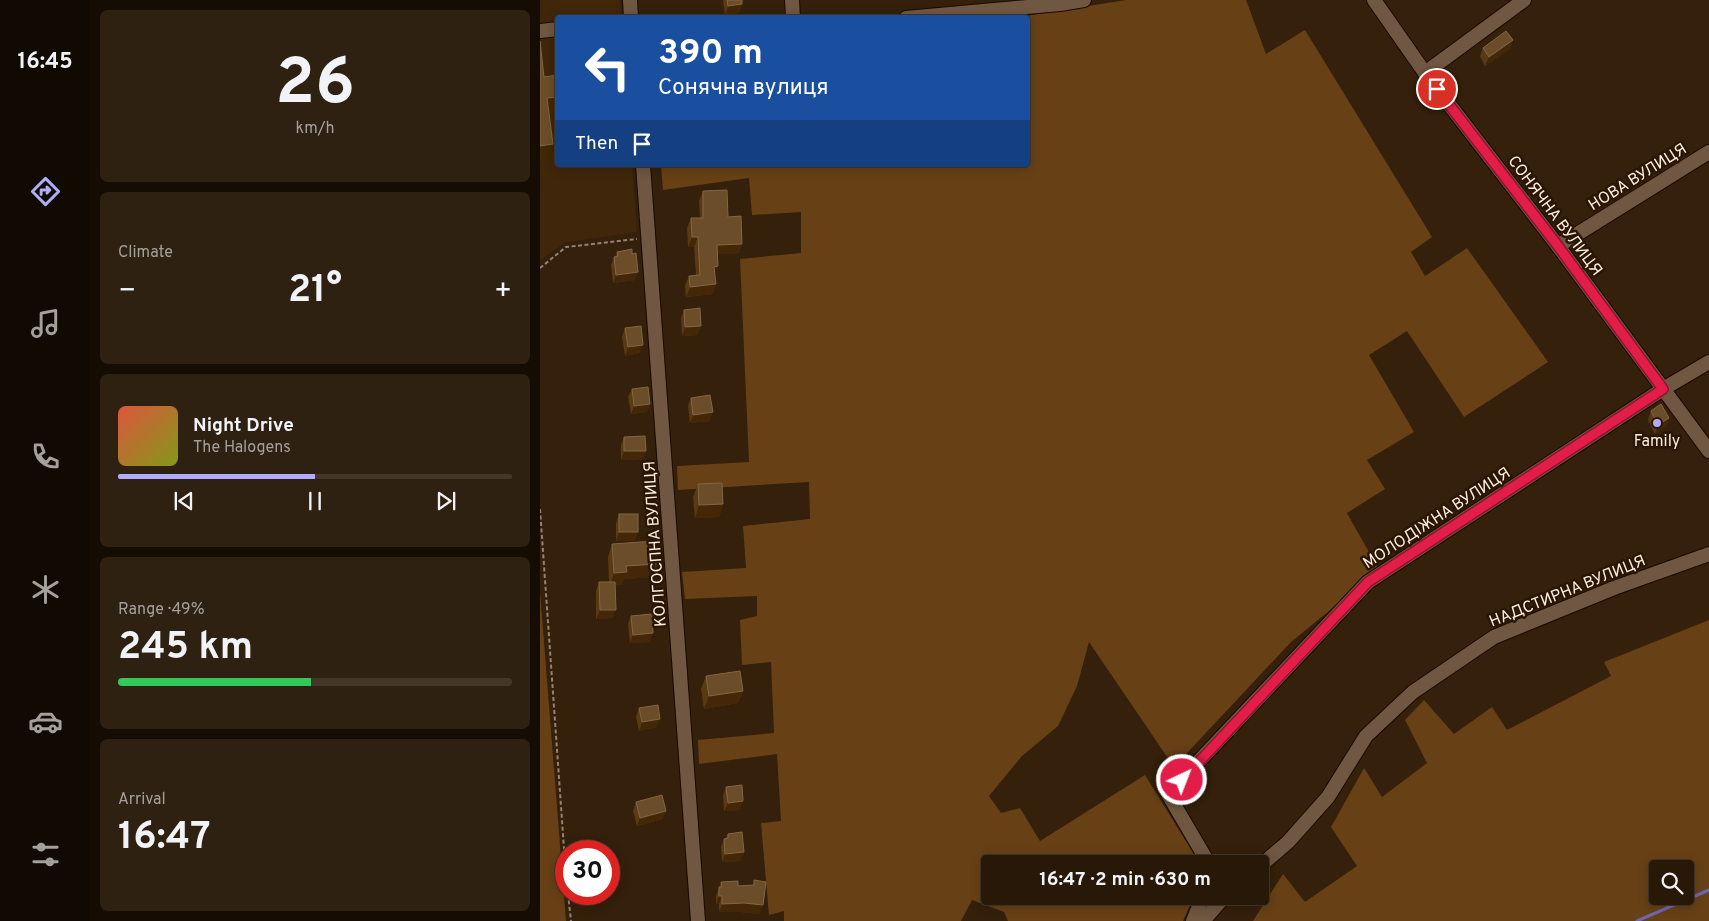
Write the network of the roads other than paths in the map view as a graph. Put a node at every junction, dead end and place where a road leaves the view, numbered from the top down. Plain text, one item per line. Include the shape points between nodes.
1 (630, 0) edge
2 (792, 0) edge
3 (1084, 0) edge
4 (1374, 0) edge
5 (1524, 0) edge
6 (1060, 2) edge
7 (631, 15) edge
8 (793, 15) edge
9 (935, 15) edge
10 (555, 29) edge
11 (540, 31) edge
12 (1425, 73) junction
13 (1709, 152) edge
14 (643, 167) edge
15 (1558, 246) junction
16 (1709, 362) edge
17 (1663, 389) junction
18 (1709, 451) edge
19 (1709, 554) edge
20 (1204, 855) edge
21 (1269, 858) edge
22 (1200, 905) edge
23 (1217, 905) edge
24 (698, 921) edge
25 (1193, 921) edge
26 (1203, 921) edge

1 - 7 street
2 - 8 street
3 - 6 street
4 - 12 street, СОНЯЧНА ВУЛИЦЯ
5 - 12 street
6 - 9 street
10 - 11 street
12 - 15 street, СОНЯЧНА ВУЛИЦЯ
13 - 15 street, НОВА ВУЛИЦЯ
14 - 24 street, КОЛГОСПНА ВУЛИЦЯ
15 - 17 street, СОНЯЧНА ВУЛИЦЯ
16 - 17 street, МОЛОДІЖНА ВУЛИЦЯ
17 - 18 street, СОНЯЧНА ВУЛИЦЯ
17 - 20 street, МОЛОДІЖНА ВУЛИЦЯ via 1368,582 1168,794
19 - 21 street, НАДСТИРНА ВУЛИЦЯ via 1494,637 1413,692 1366,736 1328,797
22 - 25 street
23 - 26 street

